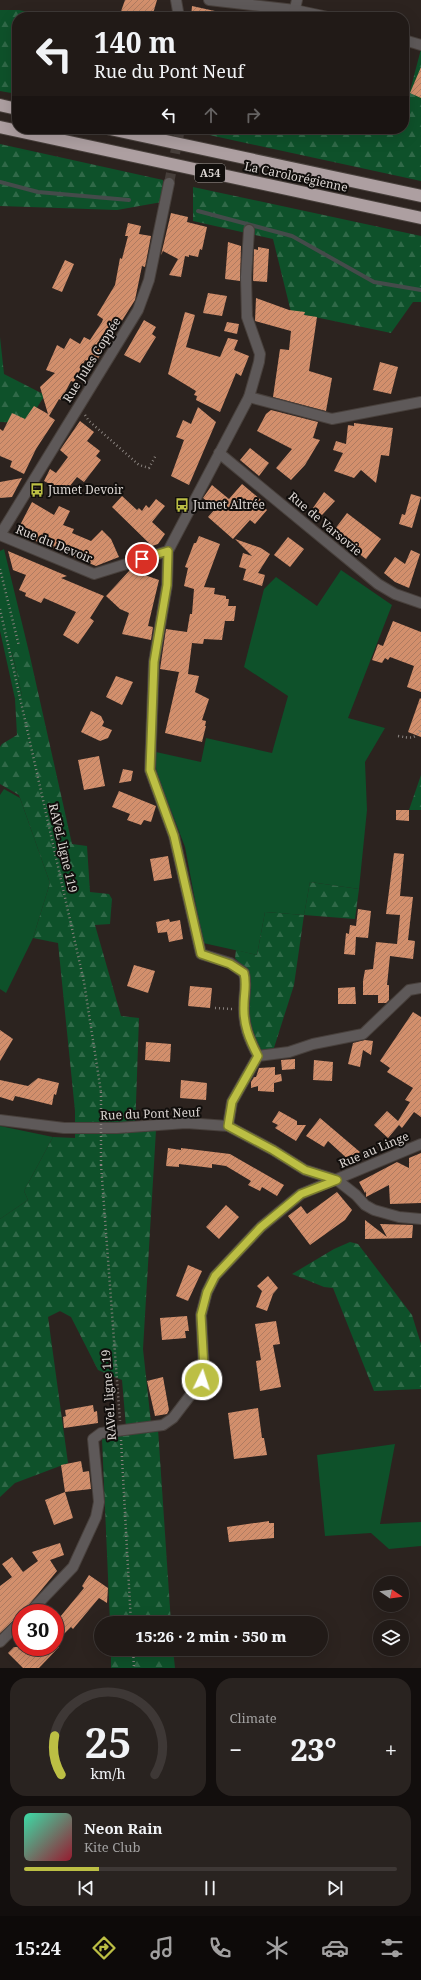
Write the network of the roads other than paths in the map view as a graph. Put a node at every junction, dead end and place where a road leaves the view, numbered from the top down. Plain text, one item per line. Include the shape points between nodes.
1 (176, 0) edge
2 (209, 0) edge
3 (297, 0) edge
4 (178, 12) edge
5 (282, 12) edge
6 (294, 12) edge
7 (409, 41) edge
8 (421, 45) edge
9 (0, 105) edge
10 (12, 108) edge
11 (0, 127) edge
12 (12, 130) edge
13 (32, 134) edge
14 (133, 134) edge
15 (169, 183) tunnel mouth
16 (421, 196) edge
17 (421, 218) edge
18 (249, 230) dead end
19 (249, 398) junction
20 (421, 402) edge
21 (219, 453) junction
22 (0, 535) edge
23 (168, 551) junction
24 (421, 603) edge
25 (421, 988) edge
26 (258, 1056) junction
27 (0, 1120) edge
28 (228, 1126) junction
29 (421, 1144) edge
30 (337, 1180) junction
31 (421, 1219) edge
32 (38, 1604) edge
33 (12, 1630) edge
34 (0, 1642) edge

1 - 4 street
2 - 5 street
3 - 6 street
7 - 8 street
9 - 10 highway
11 - 12 highway, La Carolorégienne / A54
13 - 17 highway, La Carolorégienne / A54
14 - 16 highway, La Carolorégienne / A54
15 - 22 street, Rue Jules Coppée via 145,295 130,326 78,405
18 - 19 street via 247,317 260,354
19 - 20 street via 332,419
19 - 21 street
21 - 23 street
21 - 24 street, Rue de Varsovie via 378,584 395,594
22 - 23 street, Rue du Devoir via 94,574
23 - 26 street via 167,585 154,662 150,770 174,836 201,954 230,964 244,973 247,1036
25 - 26 street via 409,990 363,1034 313,1044 289,1052
26 - 28 street via 232,1102
27 - 28 street, Rue du Pont Neuf via 64,1128 186,1123
28 - 30 street, Rue du Pont Neuf via 305,1170
29 - 30 street, Rue au Linge
30 - 31 street, Rue du Pont Neuf via 374,1210 399,1217
30 - 32 street, Rue au Linge via 301,1194 261,1227 215,1276 207,1292 201,1315 204,1369 202,1380 173,1418 163,1425 101,1433 93,1439 99,1502 96,1517 73,1567
33 - 34 street

